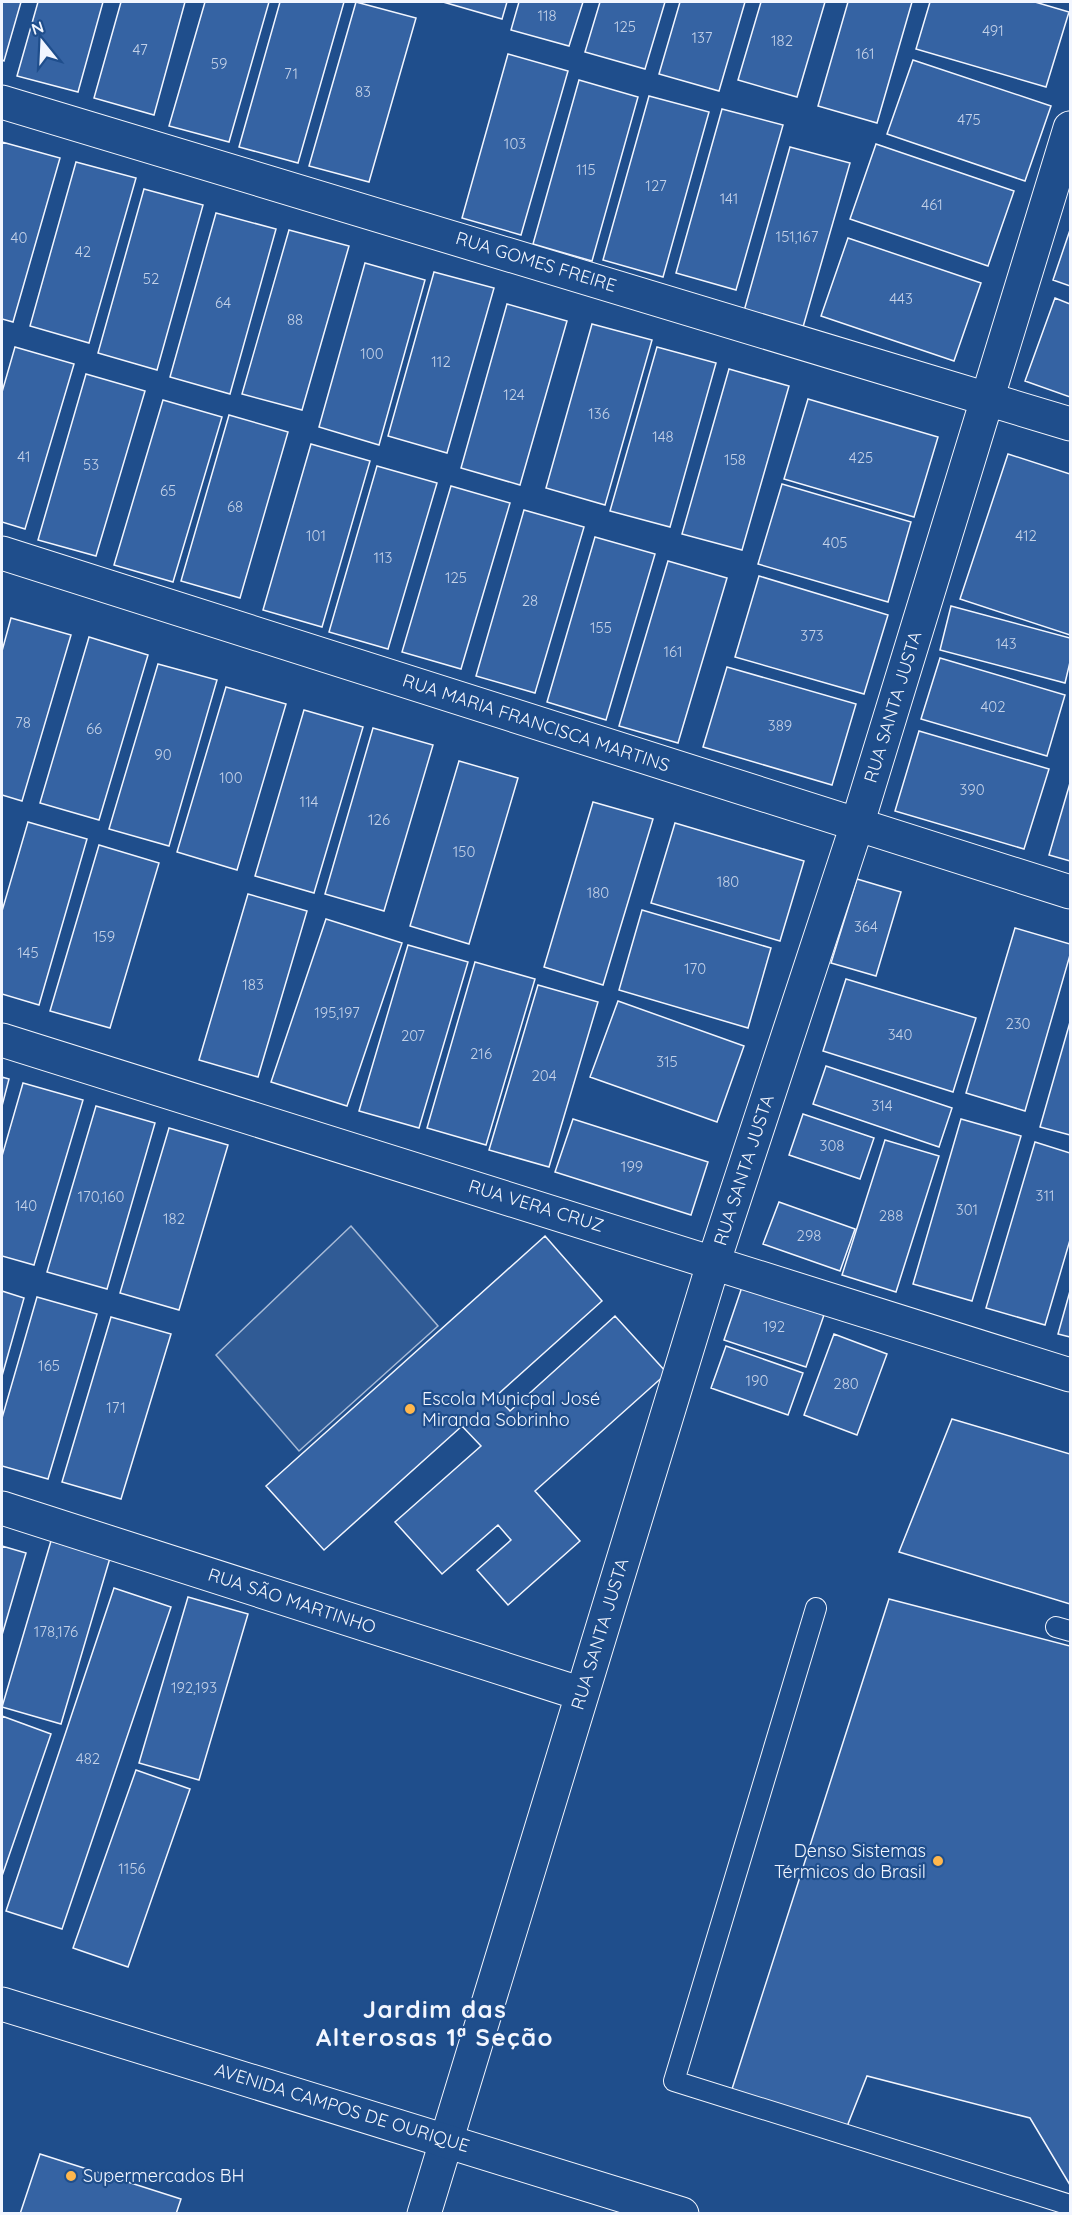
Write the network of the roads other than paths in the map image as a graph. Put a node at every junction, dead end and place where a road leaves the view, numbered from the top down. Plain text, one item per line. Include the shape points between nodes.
1 (2, 102) edge
2 (1071, 128) edge
3 (987, 398) junction
4 (1071, 424) edge
5 (2, 553) edge
6 (857, 825) junction
7 (1071, 892) edge
8 (2, 1040) edge
9 (714, 1262) junction
10 (1071, 1375) edge
11 (2, 1508) edge
12 (816, 1608) dead end
13 (582, 1694) junction
14 (2, 2004) edge
15 (447, 2141) junction
16 (1071, 2205) edge
17 (424, 2214) edge
18 (681, 2214) edge

1 - 3 street, RUA GOMES FREIRE
2 - 3 street, RUA SANTA JUSTA
3 - 4 street, RUA GOMES FREIRE
3 - 6 street, RUA SANTA JUSTA
5 - 6 street, RUA MARIA FRANCISCA MARTINS
6 - 7 street, RUA MARIA FRANCISCA MARTINS
6 - 9 street, RUA SANTA JUSTA
8 - 9 street, RUA VERA CRUZ
9 - 10 street, RUA VERA CRUZ
9 - 13 street, RUA SANTA JUSTA
11 - 13 street, RUA SÃO MARTINHO
12 - 16 lane via 674,2081
13 - 15 street, RUA SANTA JUSTA
14 - 15 street, AVENIDA CAMPOS DE OURIQUE
15 - 17 street, RUA SANTA JUSTA
15 - 18 street, AVENIDA CAMPOS DE OURIQUE

